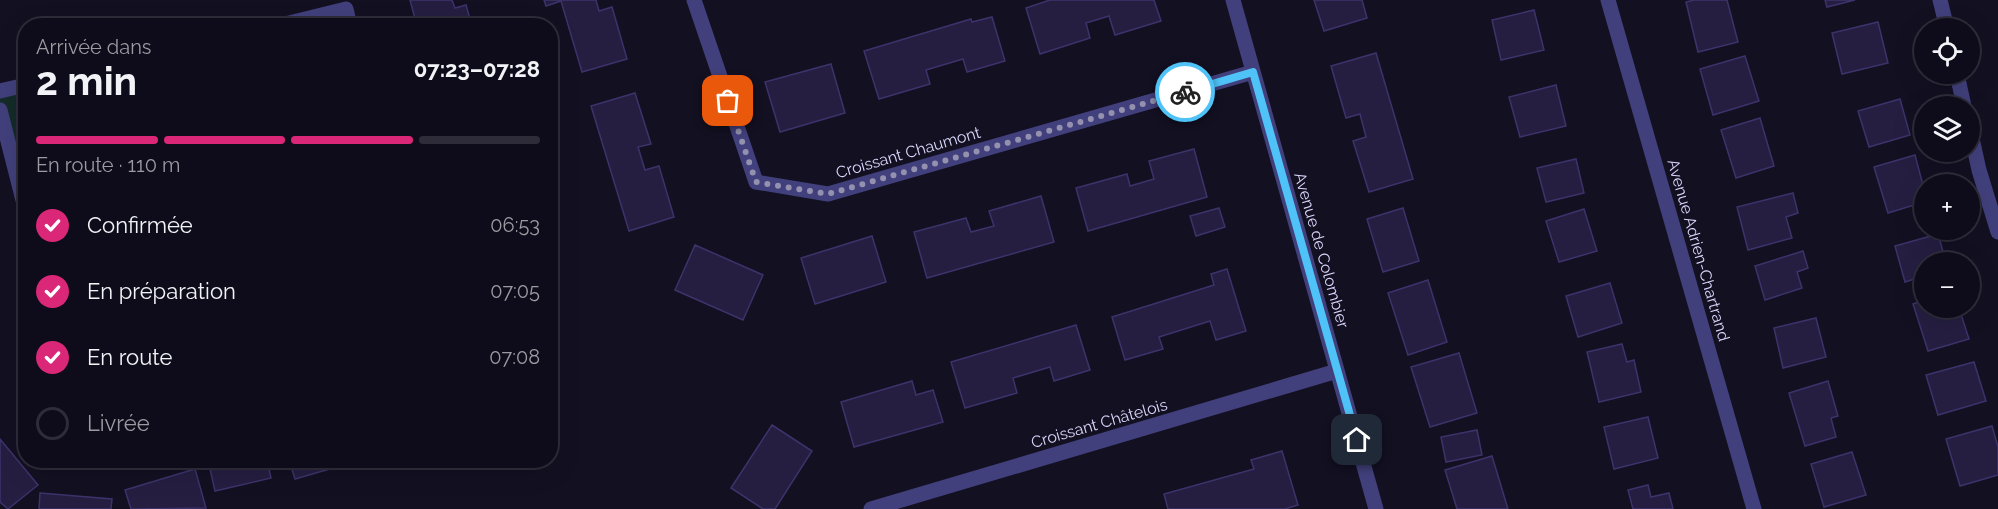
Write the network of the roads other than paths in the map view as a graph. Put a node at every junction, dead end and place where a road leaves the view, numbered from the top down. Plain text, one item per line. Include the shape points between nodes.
1 (694, 0) edge
2 (1233, 0) edge
3 (1608, 0) edge
4 (1940, 0) edge
5 (309, 18) edge
6 (348, 18) edge
7 (1944, 18) edge
8 (1253, 72) junction
9 (18, 87) edge
10 (0, 91) edge
11 (0, 110) edge
12 (1977, 162) edge
13 (18, 181) edge
14 (1998, 232) edge
15 (1337, 371) junction
16 (871, 509) edge
17 (1376, 509) edge
18 (1755, 509) edge

1 - 8 street, Croissant Chaumont via 756,182 828,194
2 - 8 street, Avenue de Colombier
3 - 18 street, Avenue Adrien-Chartrand
4 - 7 street
5 - 6 street via 346,9
8 - 15 street, Avenue de Colombier
9 - 10 street
11 - 13 street
12 - 14 street
15 - 16 street, Croissant Châtelois
15 - 17 street, Avenue de Colombier

